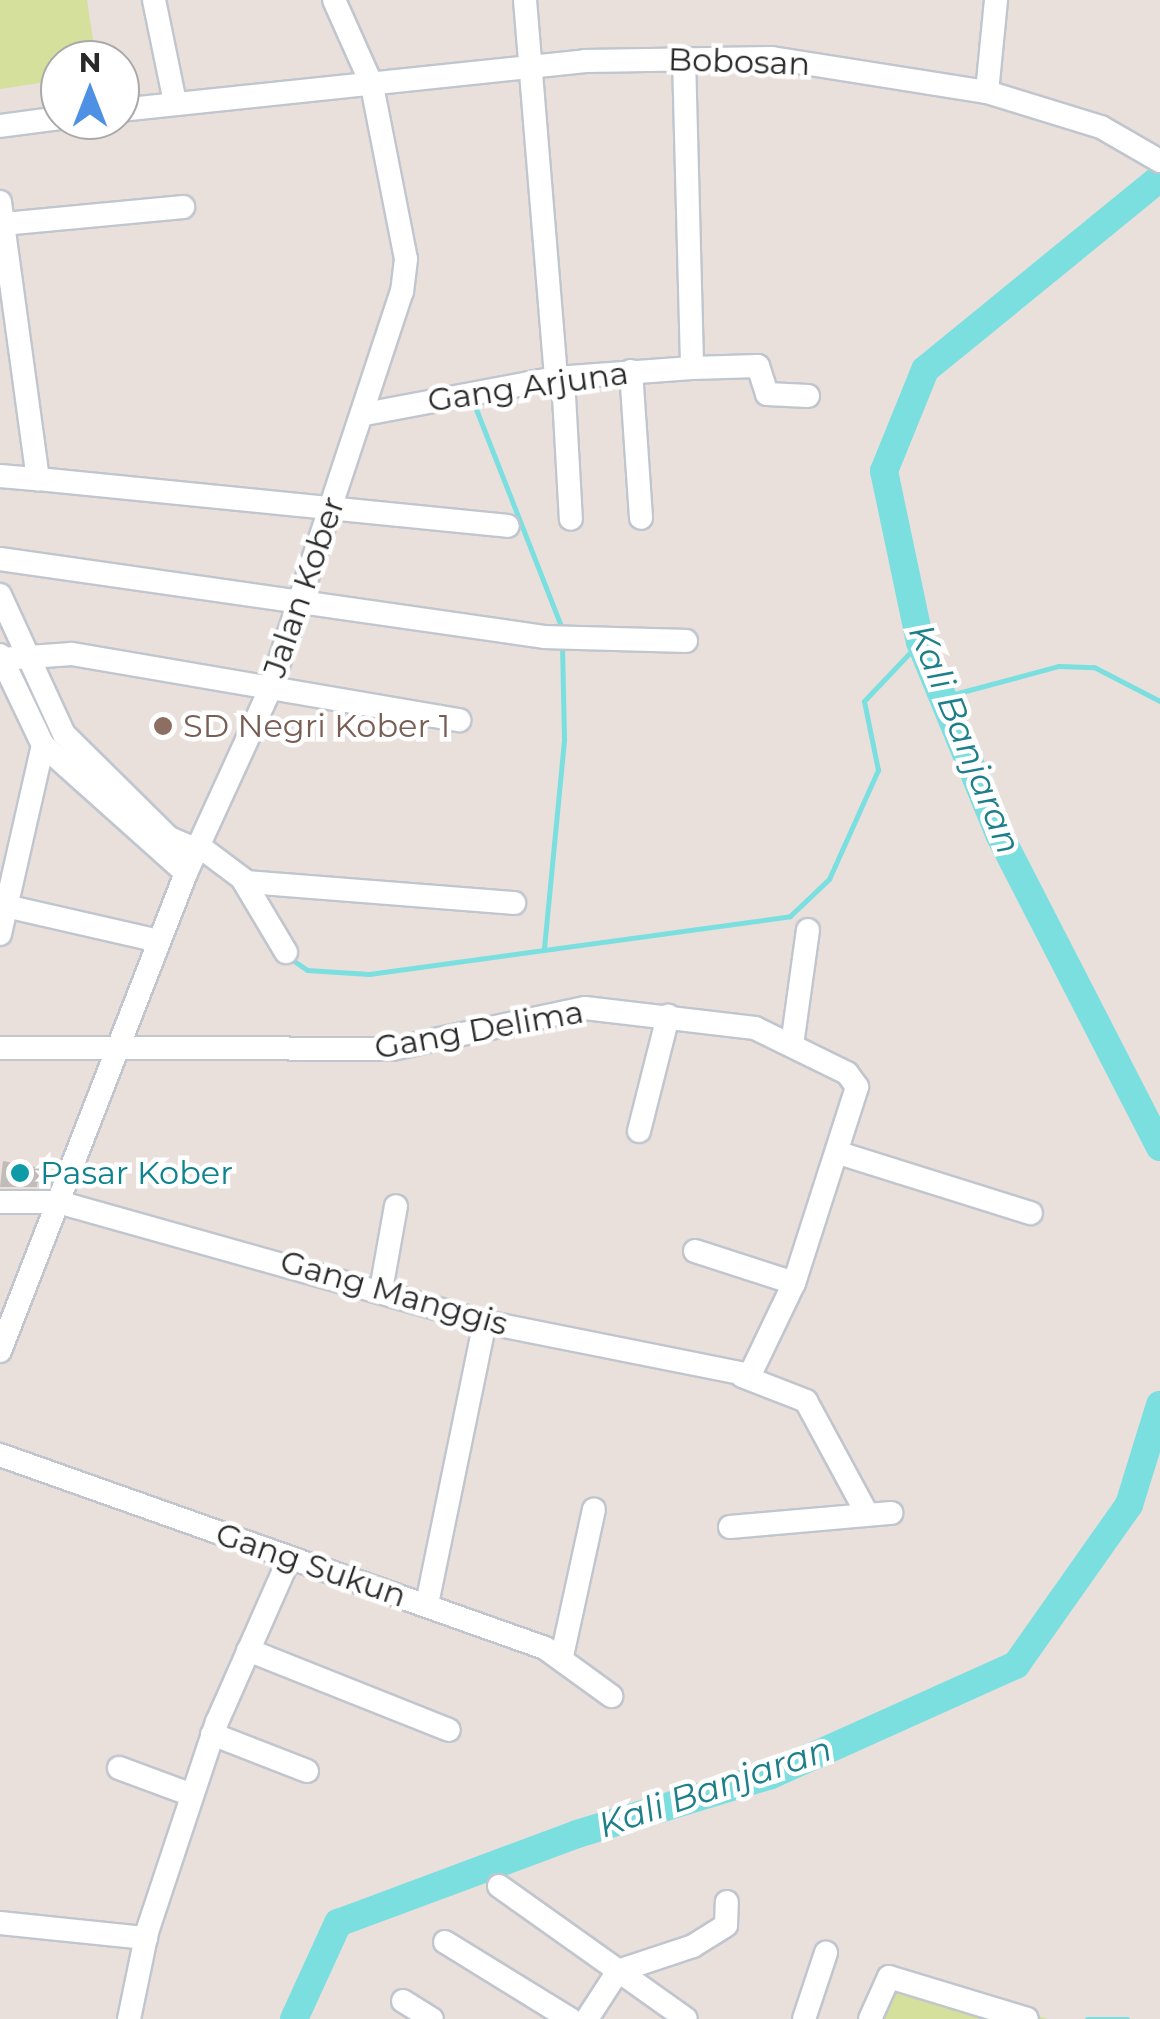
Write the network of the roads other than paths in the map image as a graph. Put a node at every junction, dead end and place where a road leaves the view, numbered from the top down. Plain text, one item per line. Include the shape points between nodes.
1 (154, 0) edge
2 (334, 0) edge
3 (525, 0) edge
4 (996, 0) edge
5 (684, 58) junction
6 (530, 67) junction
7 (372, 85) junction
8 (987, 92) junction
9 (175, 102) junction
10 (140, 107) edge
11 (40, 121) edge
12 (0, 126) edge
13 (1160, 161) edge
14 (182, 207) dead end
15 (2, 213) edge
16 (8, 320) edge
17 (692, 368) junction
18 (632, 372) junction
19 (560, 378) junction
20 (808, 396) dead end
21 (365, 414) junction
22 (0, 476) edge
23 (38, 479) junction
24 (331, 507) junction
25 (641, 518) dead end
26 (571, 519) dead end
27 (508, 526) dead end
28 (0, 559) edge
29 (0, 595) edge
30 (296, 607) junction
31 (686, 641) dead end
32 (11, 656) edge
33 (271, 687) junction
34 (11, 714) edge
35 (459, 720) dead end
36 (43, 744) junction
37 (11, 828) edge
38 (194, 857) junction
39 (244, 880) junction
40 (514, 903) dead end
41 (6, 906) junction
42 (808, 930) dead end
43 (0, 934) edge
44 (159, 941) junction
45 (286, 952) dead end
46 (668, 1016) junction
47 (792, 1045) junction
48 (0, 1048) edge
49 (115, 1052) junction
50 (639, 1131) dead end
51 (838, 1153) junction
52 (0, 1202) edge
53 (58, 1202) junction
54 (396, 1206) dead end
55 (1031, 1212) dead end
56 (695, 1250) dead end
57 (794, 1283) junction
58 (381, 1290) junction
59 (9, 1298) edge
60 (485, 1322) junction
61 (0, 1350) edge
62 (737, 1374) junction
63 (0, 1455) edge
64 (594, 1510) dead end
65 (891, 1513) dead end
66 (867, 1514) junction
67 (730, 1527) dead end
68 (290, 1559) junction
69 (427, 1604) junction
70 (248, 1650) junction
71 (562, 1656) junction
72 (611, 1696) dead end
73 (449, 1730) dead end
74 (212, 1734) junction
75 (120, 1768) dead end
76 (307, 1771) dead end
77 (192, 1795) junction
78 (500, 1886) dead end
79 (727, 1902) dead end
80 (0, 1924) edge
81 (146, 1938) junction
82 (445, 1942) dead end
83 (826, 1953) dead end
84 (618, 1971) junction
85 (403, 2001) dead end
86 (129, 2019) edge
87 (432, 2019) edge
88 (570, 2019) edge
89 (586, 2019) edge
90 (686, 2019) edge
91 (804, 2019) edge
92 (870, 2019) edge
93 (1028, 2019) edge

1 - 9 street
2 - 7 street, Jalan Kober
3 - 6 street
4 - 8 street
5 - 6 street, Bobosan
5 - 8 street, Bobosan via 772,58
5 - 17 street
6 - 7 street, Bobosan
6 - 19 street
7 - 9 street, Bobosan
7 - 21 street, Jalan Kober via 406,274
8 - 13 street, Bobosan via 1101,127
9 - 10 street, Bobosan
11 - 12 street
14 - 15 street
15 - 16 street
16 - 23 street
17 - 18 street, Gang Arjuna
17 - 20 street, Gang Arjuna via 758,366 767,394
18 - 19 street, Gang Arjuna
18 - 25 street
19 - 21 street, Gang Arjuna
19 - 26 street
21 - 24 street, Jalan Kober
22 - 23 street
23 - 24 street
24 - 27 street
24 - 30 street, Jalan Kober
28 - 30 street
29 - 32 street
30 - 31 street via 544,638
30 - 33 street, Jalan Kober
32 - 33 street
32 - 34 street
32 - 38 street via 64,734
33 - 35 street
33 - 38 street, Jalan Kober
34 - 36 street
36 - 37 street
36 - 38 street
37 - 41 street
38 - 39 street
38 - 44 street, Jalan Kober
39 - 40 street
39 - 45 street
41 - 43 street
41 - 44 street
42 - 47 street
44 - 49 street, Jalan Kober
46 - 47 street, Gang Delima via 755,1028
46 - 49 street, Gang Delima via 557,1010 460,1040 392,1049
46 - 50 street
47 - 51 street, Gang Delima via 846,1073 856,1087
48 - 49 street, Gang Delima
49 - 53 street, Jalan Kober
51 - 55 street
51 - 57 street, Gang Delima
52 - 53 street, Gang Manggis
53 - 58 street, Gang Manggis
53 - 59 street, Jalan Kober
54 - 58 street
56 - 57 street
57 - 62 street, Gang Delima via 760,1366
58 - 60 street, Gang Manggis
59 - 61 street, Jalan Kober
60 - 62 street, Gang Manggis
60 - 69 street
62 - 66 street, Gang Manggis via 806,1401
63 - 68 street, Gang Sukun
64 - 71 street
65 - 66 street
66 - 67 street
68 - 69 street, Gang Sukun
68 - 70 street
69 - 71 street, Gang Sukun
70 - 73 street
70 - 74 street
71 - 72 street, Gang Sukun
74 - 76 street
74 - 77 street
75 - 77 street
77 - 81 street
78 - 84 street
79 - 84 street via 729,1919 714,1935
80 - 81 street
81 - 86 street
82 - 88 street
83 - 91 street
84 - 89 street
84 - 90 street
85 - 87 street
92 - 93 street via 888,1977

